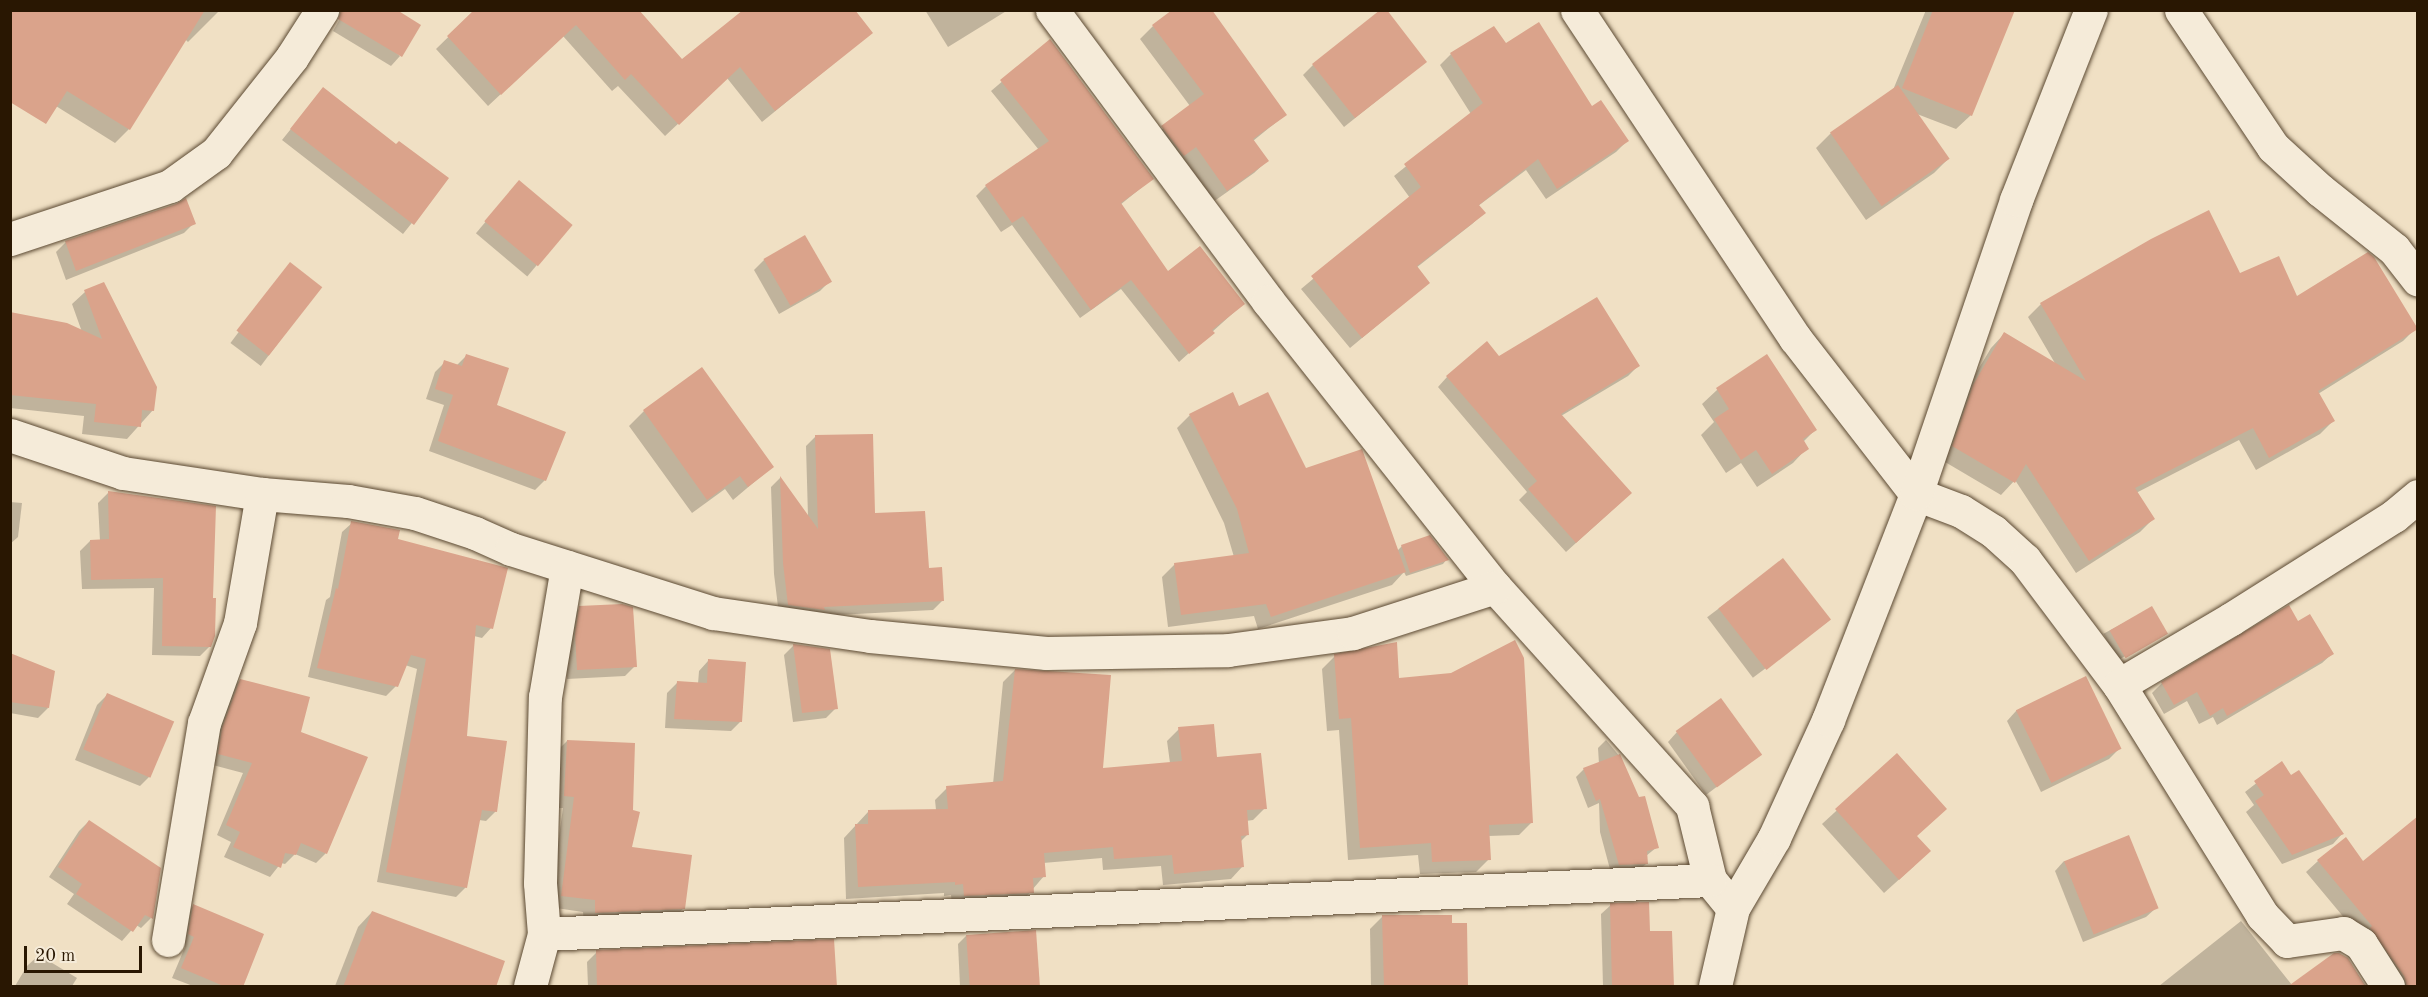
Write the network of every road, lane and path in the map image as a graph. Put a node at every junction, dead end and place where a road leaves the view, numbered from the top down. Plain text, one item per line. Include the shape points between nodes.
1 (322, 10) edge
2 (1052, 10) edge
3 (1577, 10) edge
4 (2091, 10) edge
5 (2181, 10) edge
6 (10, 238) edge
7 (2418, 280) edge
8 (10, 435) edge
9 (262, 494) junction
10 (1916, 494) junction
11 (2418, 496) edge
12 (567, 567) junction
13 (1495, 587) junction
14 (2120, 685) junction
15 (1710, 880) junction
16 (1732, 909) junction
17 (544, 934) junction
18 (168, 940) dead end
19 (530, 987) edge
20 (1715, 987) edge
21 (2388, 987) edge

1 - 6 street via 292,57 216,153 170,186
2 - 13 street via 1268,301
3 - 10 street via 1795,338
4 - 10 street via 2016,200
5 - 7 street via 2273,147 2394,249
8 - 9 street via 123,473
9 - 12 street via 348,501 415,513
9 - 18 street via 240,623 204,723
10 - 14 street via 1961,511 1993,531 2025,560
10 - 16 street via 1828,720 1774,838
11 - 14 street via 2394,516
12 - 13 street via 713,613 870,636 1046,653 1228,650 1353,633
12 - 17 street via 545,697 540,883
13 - 15 street via 1692,806
14 - 21 street via 2262,915 2287,941 2343,933 2361,944
15 - 16 street
15 - 17 street
16 - 20 street
17 - 19 street

